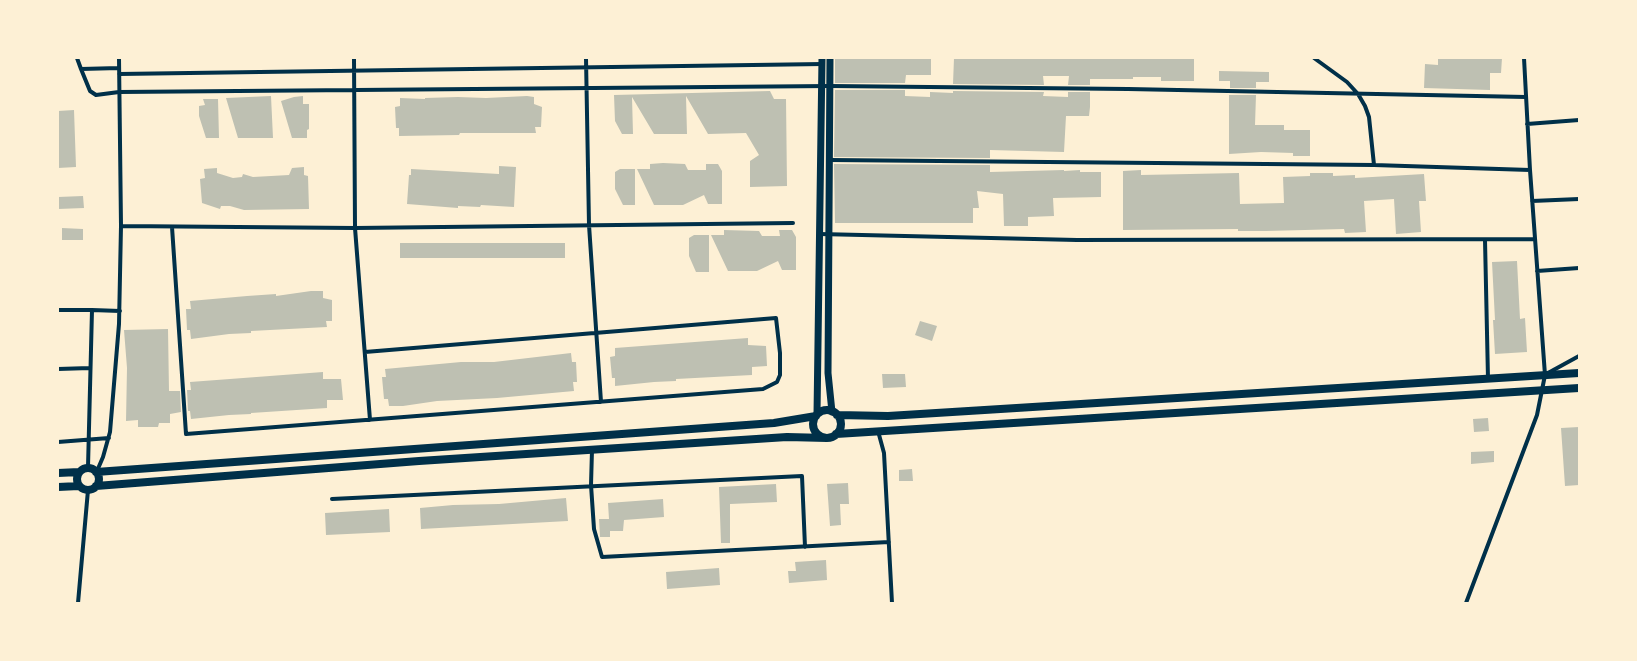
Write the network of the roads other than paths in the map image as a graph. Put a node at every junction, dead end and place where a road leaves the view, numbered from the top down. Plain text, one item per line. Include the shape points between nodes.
1 (77, 58) edge
2 (119, 58) edge
3 (354, 58) edge
4 (586, 58) edge
5 (1314, 58) edge
6 (1524, 58) edge
7 (822, 61) edge
8 (830, 61) edge
9 (119, 68) junction
10 (586, 68) junction
11 (81, 69) junction
12 (354, 71) junction
13 (119, 74) junction
14 (821, 86) junction
15 (830, 86) junction
16 (586, 88) junction
17 (355, 90) junction
18 (119, 92) junction
19 (1358, 94) junction
20 (1526, 97) junction
21 (1579, 120) edge
22 (1527, 124) junction
23 (830, 160) junction
24 (1374, 164) junction
25 (1530, 170) junction
26 (1579, 199) edge
27 (1532, 201) junction
28 (793, 223) dead end
29 (589, 225) junction
30 (121, 226) junction
31 (172, 227) junction
32 (355, 228) junction
33 (819, 234) junction
34 (829, 234) junction
35 (1535, 239) junction
36 (1485, 240) junction
37 (1579, 268) edge
38 (1537, 270) junction
39 (58, 310) edge
40 (92, 310) junction
41 (120, 311) junction
42 (596, 333) junction
43 (365, 352) junction
44 (1579, 356) edge
45 (90, 368) junction
46 (58, 370) edge
47 (1579, 373) edge
48 (1545, 375) junction
49 (1488, 379) junction
50 (1579, 388) edge
51 (1543, 390) junction
52 (601, 402) junction
53 (834, 413) junction
54 (816, 415) junction
55 (370, 420) junction
56 (878, 431) junction
57 (836, 434) junction
58 (109, 438) junction
59 (827, 438) junction
60 (89, 440) junction
61 (58, 442) edge
62 (592, 450) junction
63 (88, 468) junction
64 (79, 472) junction
65 (96, 472) junction
66 (58, 473) edge
67 (591, 485) junction
68 (79, 486) junction
69 (96, 486) junction
70 (58, 487) edge
71 (88, 490) junction
72 (332, 499) dead end
73 (889, 542) junction
74 (805, 547) junction
75 (78, 603) edge
76 (892, 603) edge
77 (1466, 603) edge

1 - 11 street
2 - 9 street
3 - 12 street
4 - 10 street
5 - 19 street via 1347,82
6 - 20 street
7 - 8 street
7 - 10 street
7 - 14 street
8 - 15 street
9 - 11 street
9 - 13 street
10 - 12 street
10 - 16 street
11 - 18 street via 90,91 96,95
12 - 13 street
12 - 17 street
13 - 18 street
14 - 15 street
14 - 16 street
14 - 33 street
15 - 19 street
15 - 23 street
16 - 17 street
16 - 29 street
17 - 18 street
17 - 32 street
18 - 30 street
19 - 20 street
19 - 24 street via 1369,117
20 - 22 street
21 - 22 street
22 - 25 street
23 - 24 street
23 - 34 street
24 - 25 street
25 - 27 street
26 - 27 street
27 - 35 street
28 - 29 street
29 - 32 street
29 - 42 street
30 - 31 street
30 - 41 street
31 - 32 street
31 - 55 street via 186,434
32 - 43 street
33 - 34 street
33 - 54 street
34 - 36 street via 1078,240
34 - 53 street via 828,373
35 - 36 street
35 - 38 street
36 - 49 street
37 - 38 street
38 - 48 street
39 - 40 street
40 - 41 street
40 - 45 street
41 - 58 street
42 - 43 street
42 - 52 street
42 - 52 street via 776,318 780,353 780,375 777,382 763,390
43 - 55 street
44 - 48 street
45 - 46 street
45 - 60 street
47 - 48 main road
48 - 49 main road
48 - 51 street
49 - 53 main road via 888,416
50 - 51 main road
51 - 56 main road
51 - 77 street via 1535,420
52 - 55 street
53 - 54 main road via 825,410
53 - 57 main road via 840,423
54 - 59 main road via 813,424 816,432
54 - 65 main road via 774,423
56 - 57 main road
56 - 73 street via 884,453
57 - 59 main road
58 - 60 street
58 - 65 street
59 - 62 main road via 787,437
60 - 61 street
60 - 63 street
62 - 67 street
62 - 69 main road
63 - 64 main road
63 - 65 main road
64 - 66 main road
64 - 68 main road
65 - 69 main road via 99,481
67 - 72 street
67 - 74 street via 594,529 602,557
67 - 74 street via 802,476
68 - 70 main road
68 - 71 main road
69 - 71 main road
71 - 75 street
73 - 74 street
73 - 76 street

